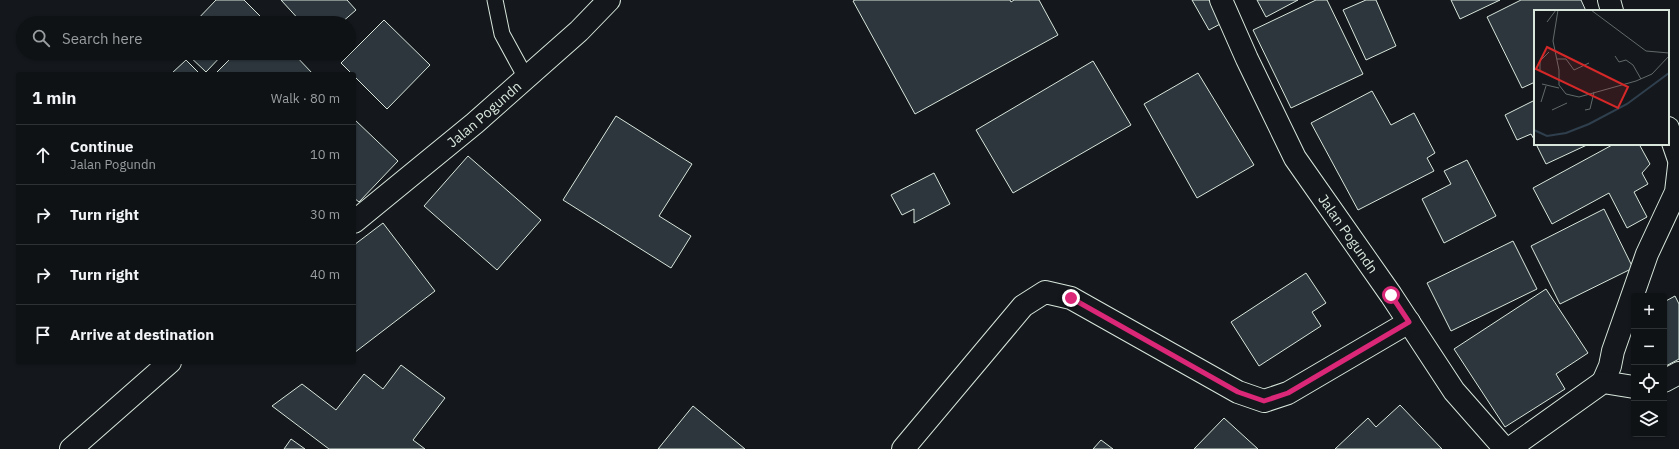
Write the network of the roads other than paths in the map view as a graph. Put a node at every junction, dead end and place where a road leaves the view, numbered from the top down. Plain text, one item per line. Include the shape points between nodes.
1 (495, 0) edge
2 (609, 0) edge
3 (1221, 0) edge
4 (1608, 0) edge
5 (1612, 10) edge
6 (526, 78) junction
7 (1669, 131) edge
8 (1679, 160) edge
9 (1679, 166) edge
10 (356, 220) edge
11 (1409, 322) junction
12 (168, 364) edge
13 (1679, 373) edge
14 (1667, 379) edge
15 (1603, 382) junction
16 (1631, 387) edge
17 (71, 449) edge
18 (902, 449) edge
19 (1505, 449) edge
20 (1509, 449) edge

1 - 6 lane via 502,34
2 - 6 street, Jalan Pogundn via 579,32
3 - 11 street, Jalan Pogundn via 1295,158
4 - 5 street
6 - 10 street, Jalan Pogundn
7 - 8 street
9 - 15 street via 1676,192 1647,254
11 - 18 street via 1288,393 1264,401 1238,392 1071,298 1045,292 1023,306
11 - 19 street, Jalan Pogundn via 1454,391
12 - 17 street
13 - 14 street
15 - 16 street
15 - 20 street

